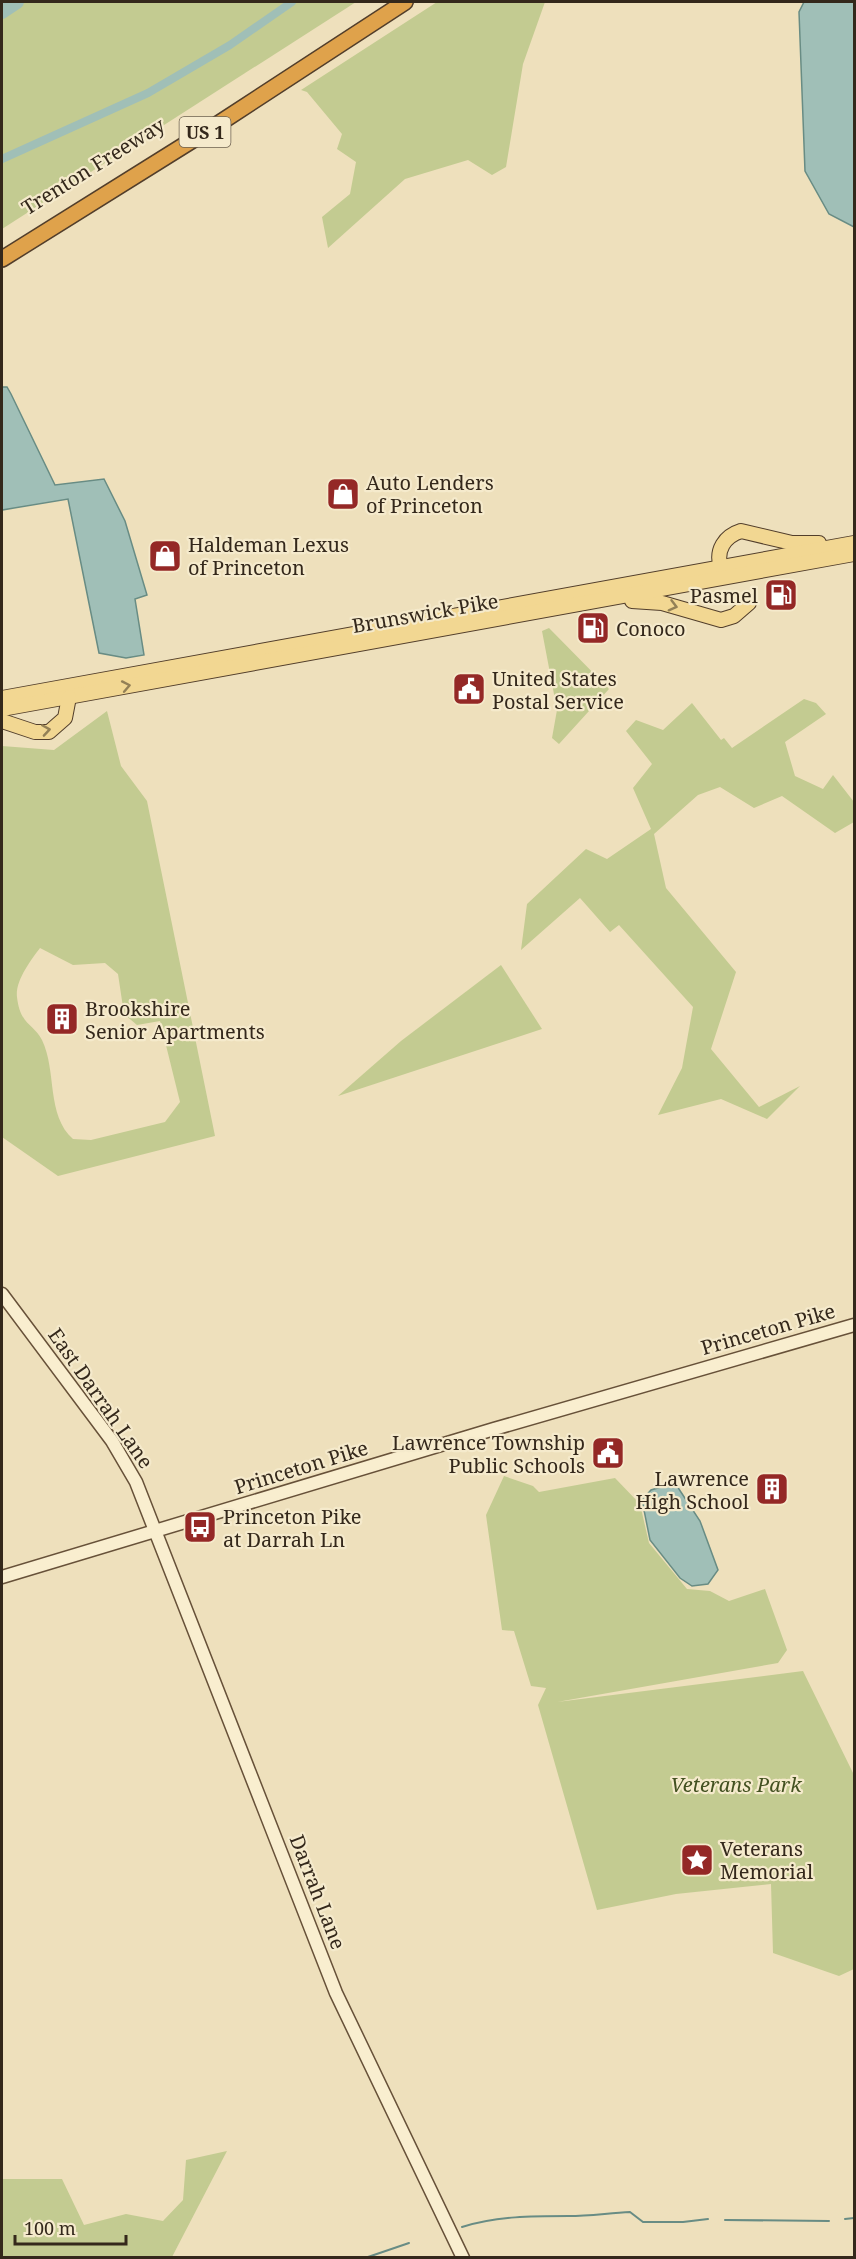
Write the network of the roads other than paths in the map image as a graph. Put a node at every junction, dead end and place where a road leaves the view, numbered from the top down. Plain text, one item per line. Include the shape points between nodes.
1 (387, 2) edge
2 (405, 2) edge
3 (2, 247) edge
4 (2, 259) edge
5 (855, 542) edge
6 (855, 554) edge
7 (721, 568) junction
8 (594, 602) junction
9 (749, 603) dead end
10 (61, 690) junction
11 (2, 698) edge
12 (2, 709) edge
13 (2, 721) edge
14 (2, 1294) edge
15 (855, 1325) edge
16 (158, 1532) junction
17 (2, 1577) edge
18 (463, 2258) edge

1 - 3 highway, Trenton Freeway / US 1
2 - 4 highway, Trenton Freeway / US 1
5 - 7 main road, Brunswick Pike
5 - 7 main road via 792,543 741,531 724,541
6 - 8 main road, Brunswick Pike
7 - 10 main road, Brunswick Pike
8 -> 9 main road via 662,603 721,620 734,616
10 -> 8 main road, Brunswick Pike
10 - 11 main road, Brunswick Pike
10 - 12 main road, Brunswick Pike
13 -> 10 main road via 35,732 55,729 65,718
14 - 16 street, East Darrah Lane via 112,1442 136,1482
15 - 16 street, Princeton Pike via 500,1427
16 - 17 street, Princeton Pike
16 - 18 street, Darrah Lane via 333,1985

